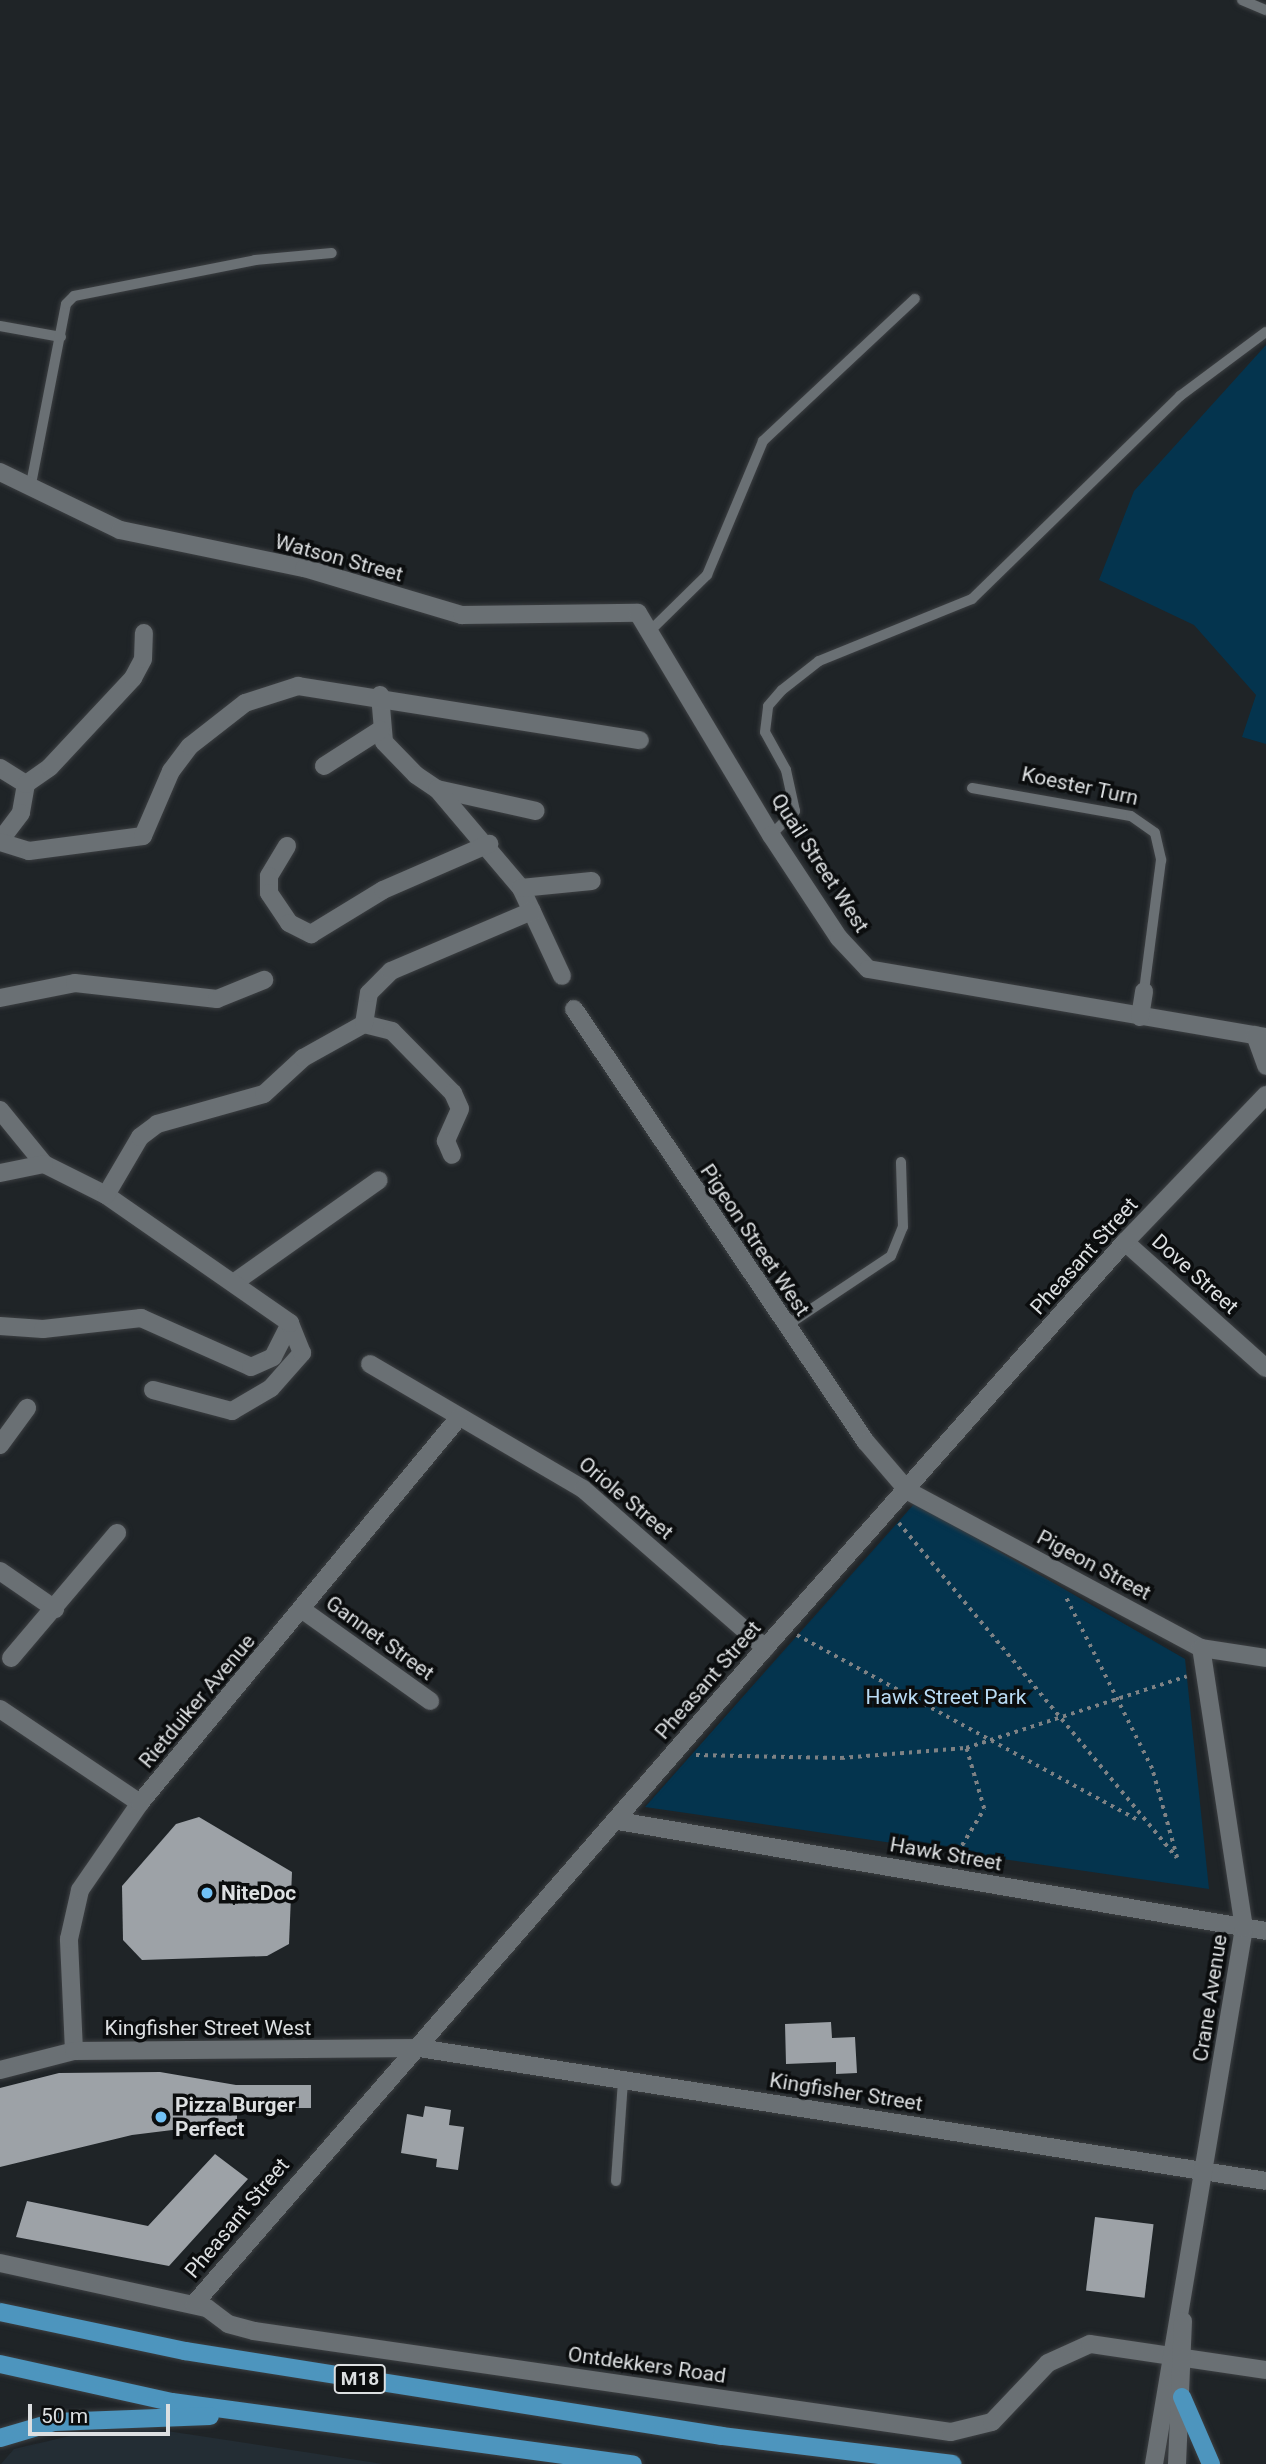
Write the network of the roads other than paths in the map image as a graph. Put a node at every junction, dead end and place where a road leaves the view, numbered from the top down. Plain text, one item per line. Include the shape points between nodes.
1 (1242, 0) edge
2 (1266, 10) edge
3 (332, 253) dead end
4 (915, 299) dead end
5 (0, 326) edge
6 (1266, 332) edge
7 (61, 337) junction
8 (0, 472) edge
9 (31, 484) junction
10 (638, 613) joint
11 (653, 628) junction
12 (144, 633) dead end
13 (380, 695) junction
14 (380, 730) junction
15 (640, 740) dead end
16 (324, 766) dead end
17 (0, 768) edge
18 (26, 784) junction
19 (972, 788) dead end
20 (437, 789) junction
21 (536, 811) dead end
22 (771, 835) junction
23 (0, 842) edge
24 (489, 844) junction
25 (288, 846) dead end
26 (592, 881) dead end
27 (521, 888) junction
28 (533, 911) junction
29 (562, 976) dead end
30 (264, 980) dead end
31 (1144, 991) joint
32 (0, 999) edge
33 (574, 1009) dead end
34 (1140, 1017) junction
35 (364, 1024) junction
36 (1261, 1036) edge
37 (1266, 1066) edge
38 (1266, 1095) edge
39 (0, 1110) edge
40 (452, 1155) dead end
41 (901, 1162) dead end
42 (44, 1164) junction
43 (0, 1174) edge
44 (379, 1180) dead end
45 (106, 1195) junction
46 (1125, 1242) junction
47 (235, 1282) junction
48 (290, 1323) junction
49 (0, 1326) edge
50 (786, 1326) junction
51 (370, 1364) dead end
52 (1266, 1368) edge
53 (153, 1390) dead end
54 (27, 1408) dead end
55 (458, 1419) junction
56 (0, 1445) edge
57 (908, 1491) junction
58 (117, 1533) dead end
59 (0, 1571) edge
60 (55, 1609) junction
61 (304, 1611) junction
62 (765, 1648) junction
63 (1201, 1648) junction
64 (11, 1658) dead end
65 (1266, 1658) edge
66 (430, 1701) dead end
67 (0, 1709) edge
68 (140, 1803) junction
69 (618, 1821) junction
70 (1244, 1928) junction
71 (1266, 1931) edge
72 (419, 2048) junction
73 (74, 2052) junction
74 (0, 2070) edge
75 (623, 2080) junction
76 (1205, 2172) junction
77 (616, 2180) dead end
78 (1266, 2181) edge
79 (0, 2263) edge
80 (194, 2304) junction
81 (0, 2312) edge
82 (1177, 2356) junction
83 (0, 2364) edge
84 (1266, 2370) edge
85 (1182, 2397) junction
86 (255, 2413) junction
87 (0, 2438) edge
88 (632, 2464) edge
89 (951, 2464) edge
90 (1154, 2464) edge
91 (1177, 2464) edge
92 (1211, 2464) edge

1 - 2 lane
3 - 7 lane via 84,290 66,304
4 - 11 lane via 763,441 707,575
5 - 7 lane
6 - 22 lane via 1180,396 972,599 819,661 782,690 768,706 765,732 786,770 795,811
7 - 9 lane
8 - 9 street, Watson Street
9 - 10 street, Watson Street via 120,530 304,568 462,615
10 - 11 street, Quail Street West
11 - 22 street, Quail Street West
12 - 18 street via 143,659 133,678 50,767
13 - 14 street
13 - 15 street via 530,727
13 - 23 street via 298,686 245,703 178,758 152,827 132,840 29,851
14 - 16 street
14 - 20 street via 390,751
17 - 18 street
18 - 23 street via 21,813
19 - 31 lane, Koester Turn via 1131,816 1155,833 1161,860
20 - 21 street
20 - 24 street
22 - 34 street, Quail Street West via 839,938 880,975
24 - 25 street via 383,890 311,934 289,923 269,893 269,876
24 - 27 street
26 - 27 street
27 - 28 street
28 - 29 street
28 - 35 street via 391,971 369,993
30 - 32 street via 217,999 75,983
31 - 34 street, Koester Turn
33 - 50 street, Pigeon Street West
34 - 36 street, Quail Street West
35 - 40 street via 392,1031 453,1093 460,1110 446,1141
35 - 45 street via 303,1058 254,1100 153,1126
36 - 37 street
38 - 46 street, Pheasant Street
39 - 42 street
41 - 50 lane via 903,1227 891,1256
42 - 43 street
42 - 45 street
44 - 47 street
45 - 47 street
46 - 52 street, Dove Street
46 - 57 street, Pheasant Street
47 - 48 street
48 - 49 street via 273,1357 251,1367 141,1318 43,1329
48 - 53 street via 302,1346 298,1363 243,1408 212,1410
50 - 57 street, Pigeon Street West via 866,1442
51 - 55 street, Oriole Street
54 - 56 street
55 - 61 street, Rietduiker Avenue
55 - 62 street, Oriole Street via 583,1489
57 - 62 street, Pheasant Street
57 - 63 street, Pigeon Street
58 - 60 street
59 - 60 street
60 - 64 street
61 - 66 street, Gannet Street
61 - 68 street, Rietduiker Avenue
62 - 69 street, Pheasant Street
63 - 65 street, Pigeon Street
63 - 70 street, Crane Avenue
67 - 68 street
68 - 73 street, Rietduiker Avenue via 75,1903 69,1939
69 - 70 street, Hawk Street
69 - 72 street, Pheasant Street
70 - 71 street, Hawk Street
70 - 76 street, Crane Avenue
72 - 73 street, Kingfisher Street West
72 - 75 street, Kingfisher Street
72 - 80 street, Pheasant Street
73 - 74 street, Kingfisher Street West
75 - 76 street, Kingfisher Street
75 - 77 lane
76 - 78 street, Kingfisher Street
76 - 82 street, Crane Avenue
79 - 80 street, Ontdekkers Road
80 - 82 street, Ontdekkers Road via 254,2330 951,2432 992,2422 1068,2349 1106,2344
81 - 89 main road, M18 via 185,2351 722,2436
82 - 84 street, Ontdekkers Road
82 - 85 street, Crane Avenue
82 - 90 street, Crane Avenue
83 - 86 main road, M18
85 - 91 street, Crane Avenue
85 - 92 main road
86 - 87 main road via 54,2422
86 - 88 main road, M18

